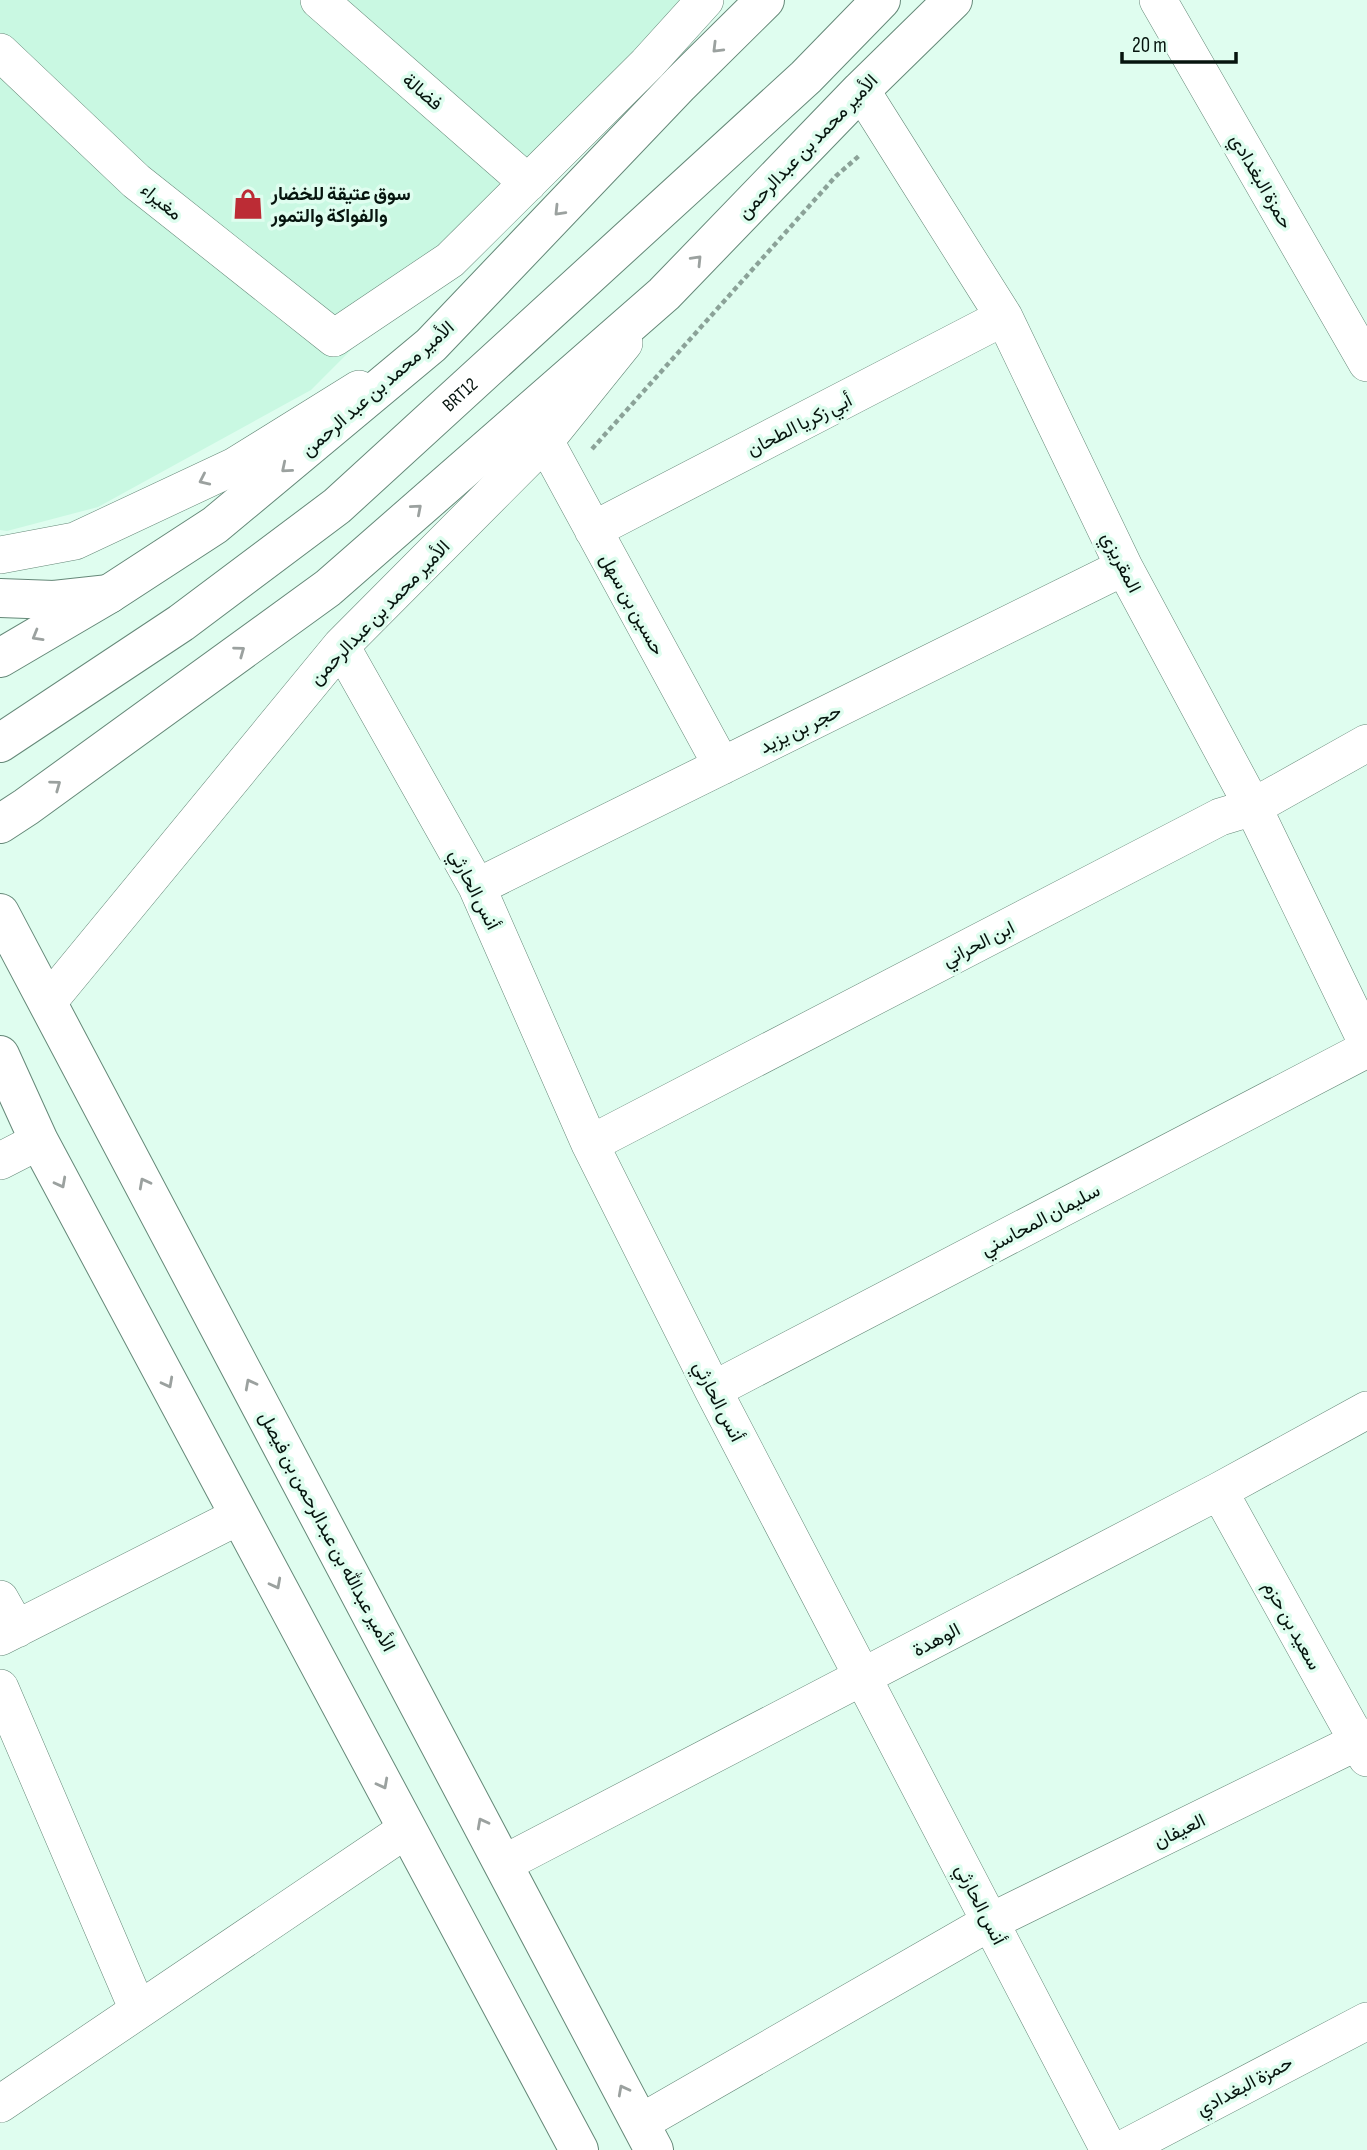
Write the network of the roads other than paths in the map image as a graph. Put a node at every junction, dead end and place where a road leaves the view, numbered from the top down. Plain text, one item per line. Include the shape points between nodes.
1 (319, 0) edge
2 (705, 0) edge
3 (765, 0) edge
4 (881, 0) edge
5 (953, 0) edge
6 (1158, 0) edge
7 (0, 52) edge
8 (861, 90) junction
9 (528, 183) junction
10 (664, 293) junction
11 (1004, 317) junction
12 (431, 345) junction
13 (1367, 363) edge
14 (545, 441) junction
15 (593, 530) junction
16 (0, 555) edge
17 (1124, 568) junction
18 (109, 594) junction
19 (0, 598) edge
20 (341, 646) junction
21 (0, 658) edge
22 (0, 743) edge
23 (1367, 743) edge
24 (722, 766) junction
25 (1253, 807) junction
26 (0, 824) edge
27 (477, 887) junction
28 (0, 913) edge
29 (48, 1002) junction
30 (1367, 1043) edge
31 (1367, 1049) edge
32 (0, 1055) edge
33 (38, 1141) junction
34 (590, 1144) junction
35 (0, 1161) edge
36 (713, 1390) junction
37 (1367, 1410) edge
38 (1219, 1491) junction
39 (239, 1516) junction
40 (6, 1622) edge
41 (863, 1677) junction
42 (0, 1688) edge
43 (1364, 1746) edge
44 (407, 1829) junction
45 (503, 1864) junction
46 (990, 1922) junction
47 (138, 2010) junction
48 (1367, 2021) edge
49 (0, 2104) edge
50 (647, 2136) edge
51 (579, 2150) edge
52 (1109, 2150) edge
53 (1121, 2150) edge

1 - 9 street, فضالة
2 - 9 street
3 -> 12 main road, الأمير محمد بن عبد الرحمن
4 - 22 main road, BRT12 via 806,77 337,506 181,623
5 - 8 main road, الأمير محمد بن عبدالرحمن
6 - 13 street, حمزة البغدادي
7 - 9 street, مغيراء via 136,180 334,338 450,260
10 -> 8 main road, الأمير محمد بن عبدالرحمن
8 - 11 street, المقريزي
10 - 14 street, الأمير محمد بن عبدالرحمن
26 -> 10 main road, الأمير محمد بن عبدالرحمن via 328,588
11 - 15 street, أبي زكريا الطحان
11 - 17 street, المقريزي
12 -> 16 street via 235,466 75,541
12 -> 18 main road, الأمير محمد بن عبد الرحمن via 215,525
14 - 15 street, حسين بن سهل
14 - 20 street, الأمير محمد بن عبدالرحمن
15 - 24 street, حسين بن سهل
17 - 24 street, حجر بن يزيد
17 - 25 street, المقريزي
18 - 19 main road via 54,600
18 -> 21 main road, الأمير محمد بن عبد الرحمن
20 - 27 street, أنس الحارثي
20 - 29 street, الأمير محمد بن عبدالرحمن
23 - 25 street, ابن الحراني
24 - 27 street, حجر بن يزيد
25 - 30 street, المقريزي
25 - 34 street, ابن الحراني via 1220,817
27 - 34 street, أنس الحارثي
28 - 29 main road, الأمير عبدالله بن عبدالرحمن بن فيصل
45 -> 29 main road, الأمير عبدالله بن عبدالرحمن بن فيصل
31 - 36 street, سليمان المحاسني
32 - 33 main road
33 - 35 street
33 -> 39 main road
34 - 36 street, أنس الحارثي
36 - 41 street, أنس الحارثي
37 - 38 street, الوهدة
38 - 41 street, الوهدة
38 - 43 street, سعيد بن حزم
39 - 40 street
39 -> 44 main road
41 - 45 street, الوهدة
41 - 46 street, أنس الحارثي
42 - 47 street
43 - 46 street, العيفان
44 - 47 street
44 - 51 main road
50 -> 45 main road, الأمير عبدالله بن عبدالرحمن بن فيصل
46 - 50 street, العيفان
46 - 52 street, أنس الحارثي
47 - 49 street
48 - 53 street, حمزة البغدادي

